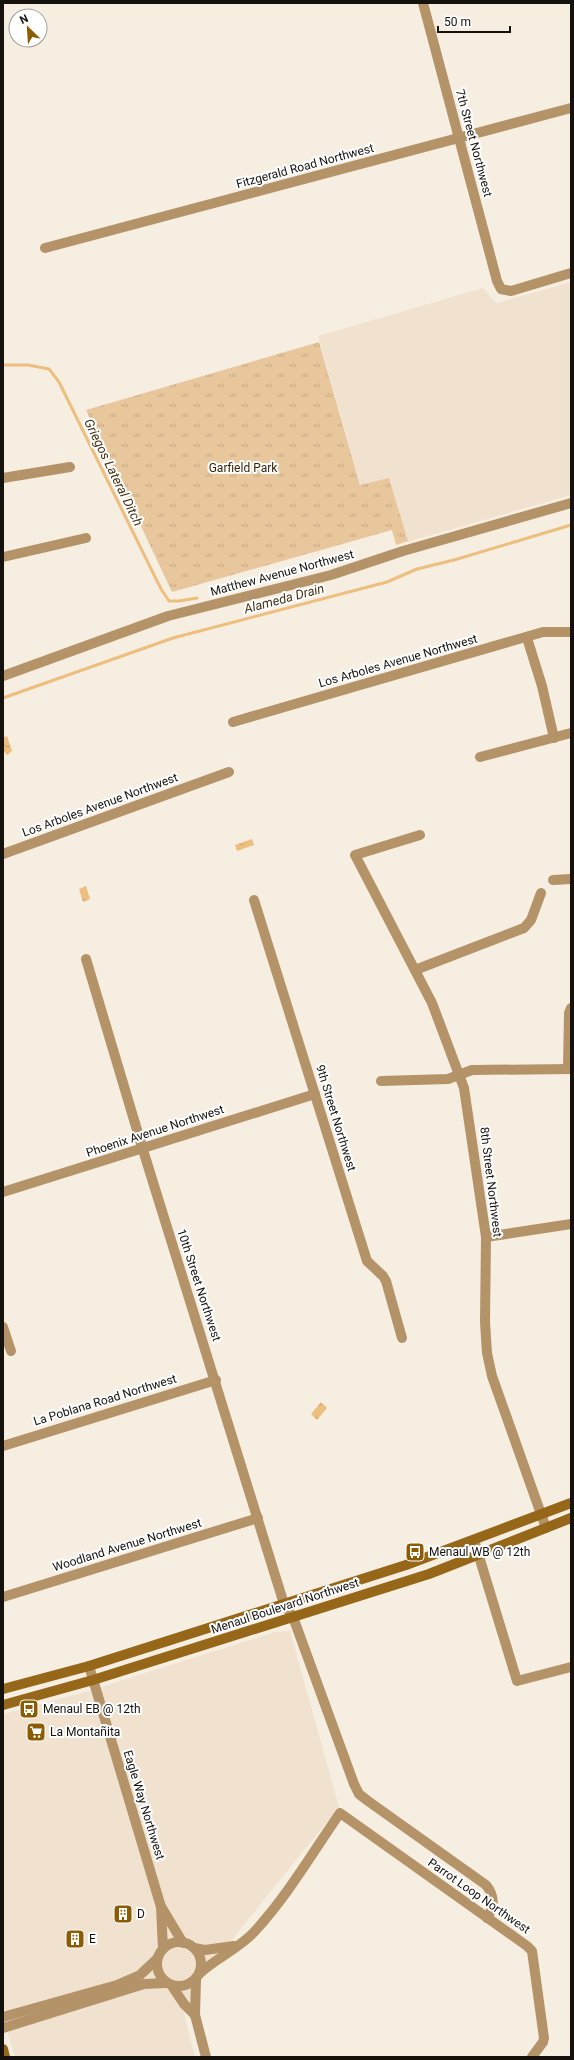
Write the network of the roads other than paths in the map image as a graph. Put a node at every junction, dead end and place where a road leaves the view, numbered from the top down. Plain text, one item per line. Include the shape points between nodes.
1 (423, 3) edge
2 (571, 108) edge
3 (460, 138) junction
4 (45, 248) dead end
5 (571, 273) edge
6 (70, 467) dead end
7 (3, 478) edge
8 (571, 503) edge
9 (86, 538) dead end
10 (3, 557) edge
11 (571, 632) edge
12 (527, 638) junction
13 (3, 676) edge
14 (233, 722) dead end
15 (571, 733) edge
16 (554, 738) junction
17 (480, 757) dead end
18 (229, 772) dead end
19 (420, 835) dead end
20 (3, 854) edge
21 (553, 880) dead end
22 (571, 880) edge
23 (541, 893) dead end
24 (254, 900) dead end
25 (86, 959) dead end
26 (416, 970) junction
27 (571, 1008) edge
28 (570, 1069) edge
29 (460, 1074) junction
30 (381, 1081) dead end
31 (315, 1094) junction
32 (143, 1150) junction
33 (3, 1192) edge
34 (571, 1224) edge
35 (486, 1237) junction
36 (3, 1327) edge
37 (402, 1338) dead end
38 (11, 1351) dead end
39 (216, 1380) junction
40 (3, 1446) edge
41 (571, 1503) edge
42 (542, 1515) junction
43 (258, 1518) junction
44 (571, 1518) edge
45 (546, 1528) junction
46 (474, 1540) junction
47 (479, 1555) junction
48 (3, 1597) edge
49 (284, 1604) junction
50 (293, 1617) junction
51 (89, 1666) junction
52 (571, 1667) edge
53 (93, 1680) junction
54 (3, 1689) edge
55 (3, 1706) edge
56 (161, 1907) junction
57 (487, 1918) junction
58 (183, 1943) junction
59 (236, 1946) junction
60 (194, 1948) junction
61 (162, 1949) junction
62 (157, 1959) junction
63 (197, 1976) junction
64 (169, 1984) junction
65 (194, 2015) junction
66 (3, 2017) edge
67 (3, 2028) edge
68 (3, 2049) edge
69 (5, 2057) edge
70 (206, 2057) edge
71 (532, 2057) edge

1 - 3 street, 7th Street Northwest
2 - 3 street, Fitzgerald Road Northwest
3 - 4 street, Fitzgerald Road Northwest
3 - 5 street, 7th Street Northwest via 501,289 511,291
6 - 7 street
8 - 13 street, Matthew Avenue Northwest via 403,551 331,575 168,616
9 - 10 street
11 - 12 street, Los Arboles Avenue Northwest via 543,632
12 - 14 street, Los Arboles Avenue Northwest
12 - 16 street
15 - 16 street
16 - 17 street
18 - 20 street, Los Arboles Avenue Northwest
19 - 26 street, 8th Street Northwest via 355,855
21 - 22 street
23 - 26 street via 531,920 524,928
24 - 31 street, 9th Street Northwest
25 - 32 street, 10th Street Northwest
26 - 29 street, 8th Street Northwest
27 - 28 street
28 - 29 street via 472,1070
29 - 30 street via 448,1079
29 - 35 street, 8th Street Northwest via 467,1104
31 - 32 street, Phoenix Avenue Northwest
31 - 37 street, 9th Street Northwest via 367,1261 384,1276
32 - 33 street, Phoenix Avenue Northwest
32 - 39 street, 10th Street Northwest
34 - 35 street
35 - 42 street, 8th Street Northwest via 487,1353 492,1376
36 - 38 street
39 - 40 street, La Poblana Road Northwest
39 - 43 street, 10th Street Northwest
41 - 42 main road, Menaul Boulevard Northwest
42 - 45 street, 8th Street Northwest
42 - 46 main road, Menaul Boulevard Northwest
43 - 48 street, Woodland Avenue Northwest
43 - 49 street, 10th Street Northwest
44 - 45 main road, Menaul Boulevard Northwest
45 - 47 main road, Menaul Boulevard Northwest
46 - 47 street
46 - 49 main road, Menaul Boulevard Northwest via 406,1566
47 - 50 main road, Menaul Boulevard Northwest via 429,1574
47 - 52 street via 517,1681
49 - 50 street, 10th Street Northwest
49 - 51 main road, Menaul Boulevard Northwest
50 - 53 main road, Menaul Boulevard Northwest
50 - 57 street, 10th Street Northwest via 359,1794 486,1885 493,1903 492,1911
51 - 53 street, Eagle Way Northwest
51 - 54 main road, Menaul Boulevard Northwest
53 - 55 main road, Menaul Boulevard Northwest
53 - 56 street, Eagle Way Northwest
56 - 58 street, Eagle Way Northwest
56 - 61 street, Eagle Way Northwest
57 - 59 street, Parrot Loop Northwest via 340,1813 255,1932
57 - 71 street, Parrot Loop Northwest via 532,1951 544,2038
58 - 60 street
58 - 61 street via 176,1942
59 - 60 street via 205,1950
59 - 63 street via 209,1964
60 - 63 street via 201,1960
61 - 62 street
62 - 64 street via 158,1972
62 - 66 street via 140,1975 117,1985
63 - 64 street via 185,1986
63 - 65 street
64 - 65 street
64 - 67 street via 144,1984
65 - 70 street
68 - 69 main road

